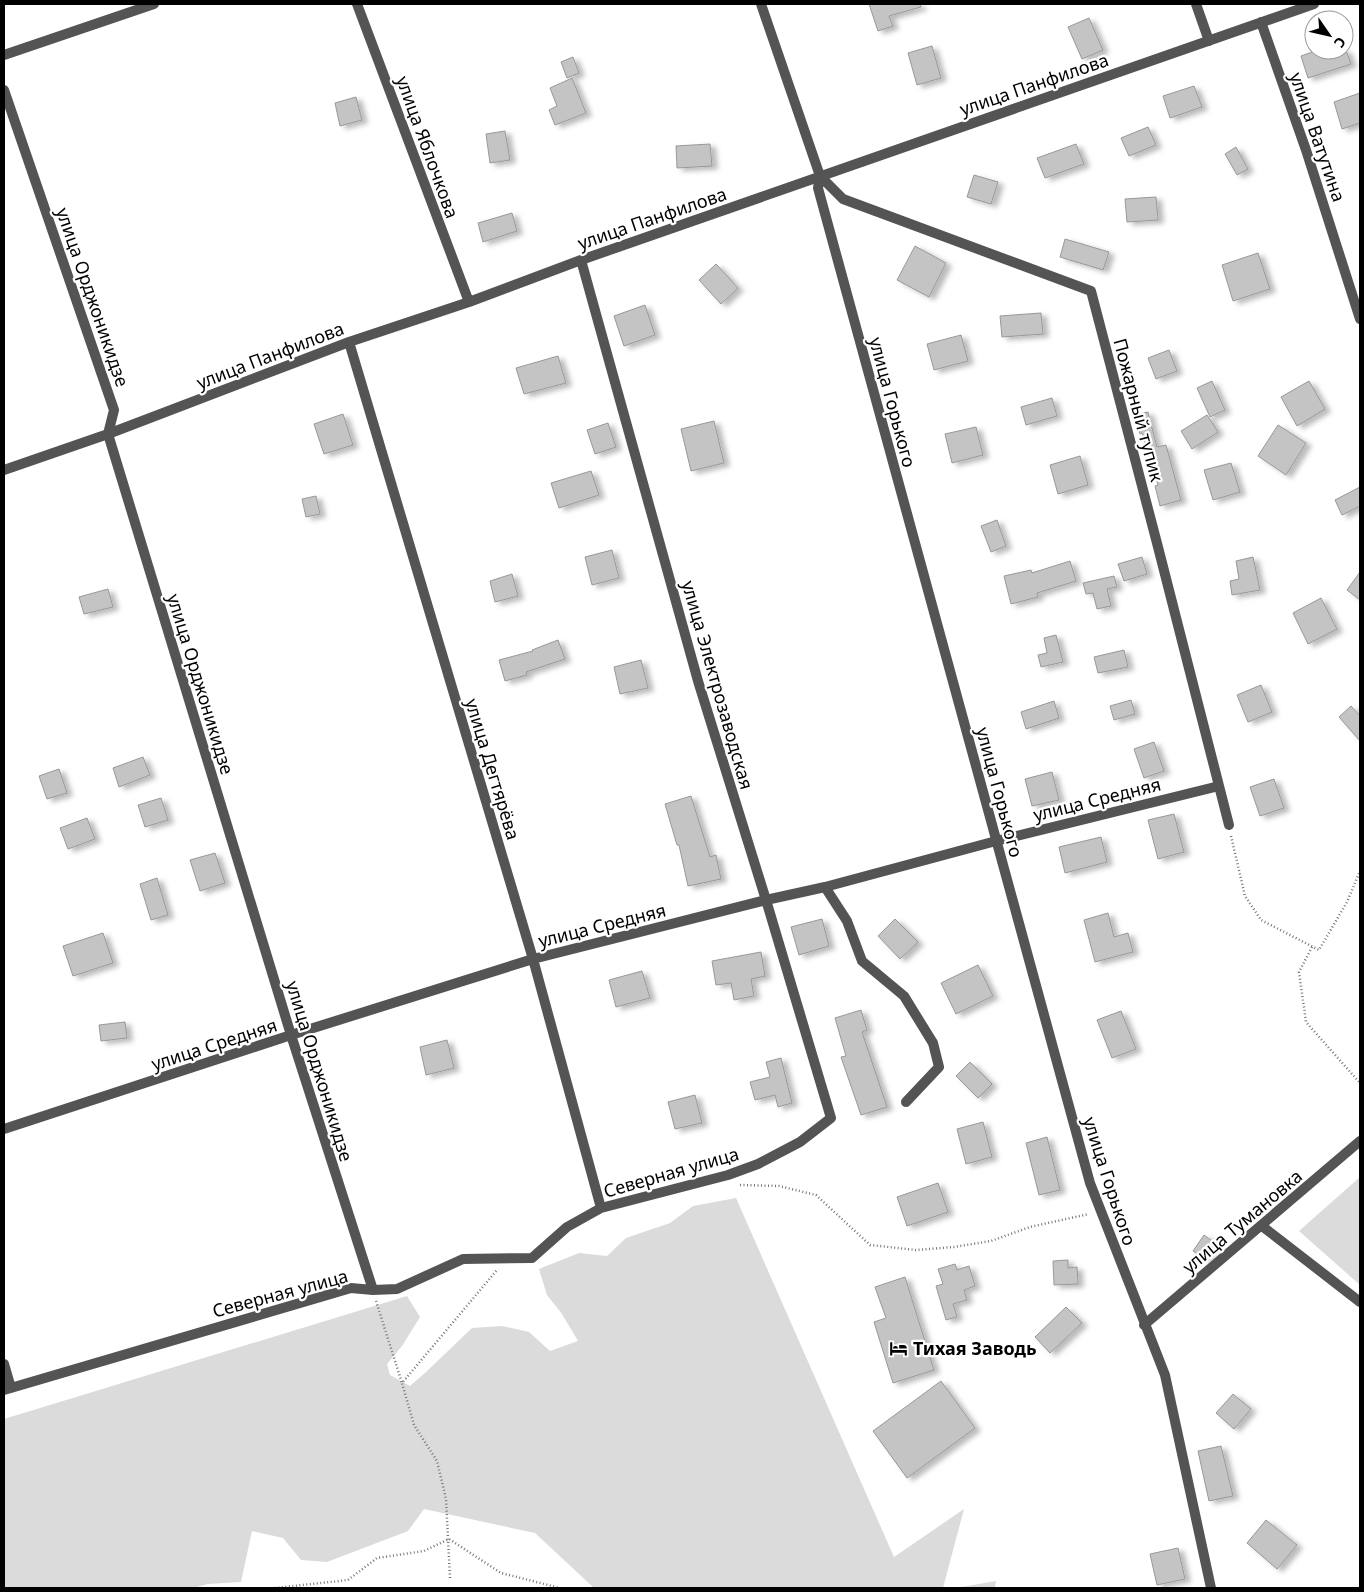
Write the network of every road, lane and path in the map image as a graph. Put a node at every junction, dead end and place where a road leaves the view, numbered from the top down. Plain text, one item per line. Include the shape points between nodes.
1 (154, 4) edge
2 (357, 4) edge
3 (761, 4) edge
4 (1196, 4) edge
5 (1314, 4) edge
6 (1261, 22) junction
7 (1209, 40) junction
8 (4, 55) edge
9 (4, 90) edge
10 (820, 176) junction
11 (581, 260) junction
12 (469, 302) junction
13 (1360, 319) edge
14 (349, 342) junction
15 (108, 434) junction
16 (4, 470) edge
17 (1219, 786) junction
18 (1229, 825) joint
19 (996, 840) junction
20 (1360, 871) edge
21 (825, 887) junction
22 (766, 900) junction
23 (1312, 946) junction
24 (533, 959) junction
25 (291, 1036) junction
26 (1360, 1082) edge
27 (906, 1102) dead end
28 (831, 1118) joint
29 (4, 1130) edge
30 (1360, 1141) edge
31 (733, 1184) dead end
32 (601, 1208) junction
33 (1100, 1212) junction
34 (1262, 1226) junction
35 (506, 1260) junction
36 (372, 1290) junction
37 (1360, 1302) edge
38 (1144, 1325) junction
39 (4, 1364) edge
40 (402, 1383) junction
41 (7, 1389) edge
42 (449, 1539) junction
43 (450, 1578) dead end
44 (276, 1588) edge
45 (560, 1588) edge
46 (1211, 1588) edge

1 - 8 street
2 - 12 street, улица Яблочкова
3 - 10 street, улица Горького
4 - 7 street
5 - 6 street, улица Панфилова
6 - 7 street, улица Панфилова
6 - 13 street, улица Ватутина
7 - 10 street, улица Панфилова
9 - 15 street, улица Орджоникидзе via 114,410
10 - 11 street, улица Панфилова
10 - 17 street, Пожарный тупик via 843,199 1090,292
10 - 19 street, улица Горького via 818,188
11 - 12 street, улица Панфилова
11 - 22 street, улица Электрозаводская via 698,681
12 - 14 street, улица Панфилова
14 - 15 street, улица Панфилова
14 - 24 street, улица Дегтярёва
15 - 16 street, улица Панфилова
15 - 25 street, улица Орджоникидзе
17 - 18 street, Пожарный тупик
17 - 19 street, улица Средняя
18 - 23 path via 1245,896 1261,920
19 - 21 street, улица Средняя
19 - 33 street, улица Горького
20 - 23 path via 1348,902 1319,950
21 - 22 street, улица Средняя
21 - 27 street via 847,921 862,961 904,996 933,1044 939,1067
22 - 24 street, улица Средняя
22 - 28 street, улица Электрозаводская
23 - 26 path via 1299,972 1306,1022
24 - 25 street, улица Средняя
24 - 32 street, улица Дегтярёва
25 - 29 street, улица Средняя
25 - 36 street, улица Орджоникидзе
28 - 32 street, Северная улица via 800,1142 758,1164
30 - 34 street, улица Тумановка
31 - 33 path via 779,1186 816,1195 870,1245 916,1250 991,1241 1030,1227
32 - 35 street, Северная улица via 567,1227 532,1258
33 - 38 street, улица Горького
34 - 37 street
34 - 38 street, улица Тумановка
35 - 36 street, Северная улица via 463,1259 396,1289
35 - 40 path
36 - 40 path
36 - 41 street, Северная улица via 351,1288
38 - 46 street, улица Горького via 1165,1375
39 - 41 street
40 - 42 path via 414,1425 438,1461 446,1499
42 - 43 path
42 - 44 path via 424,1550 377,1558 348,1580
42 - 45 path via 501,1573

